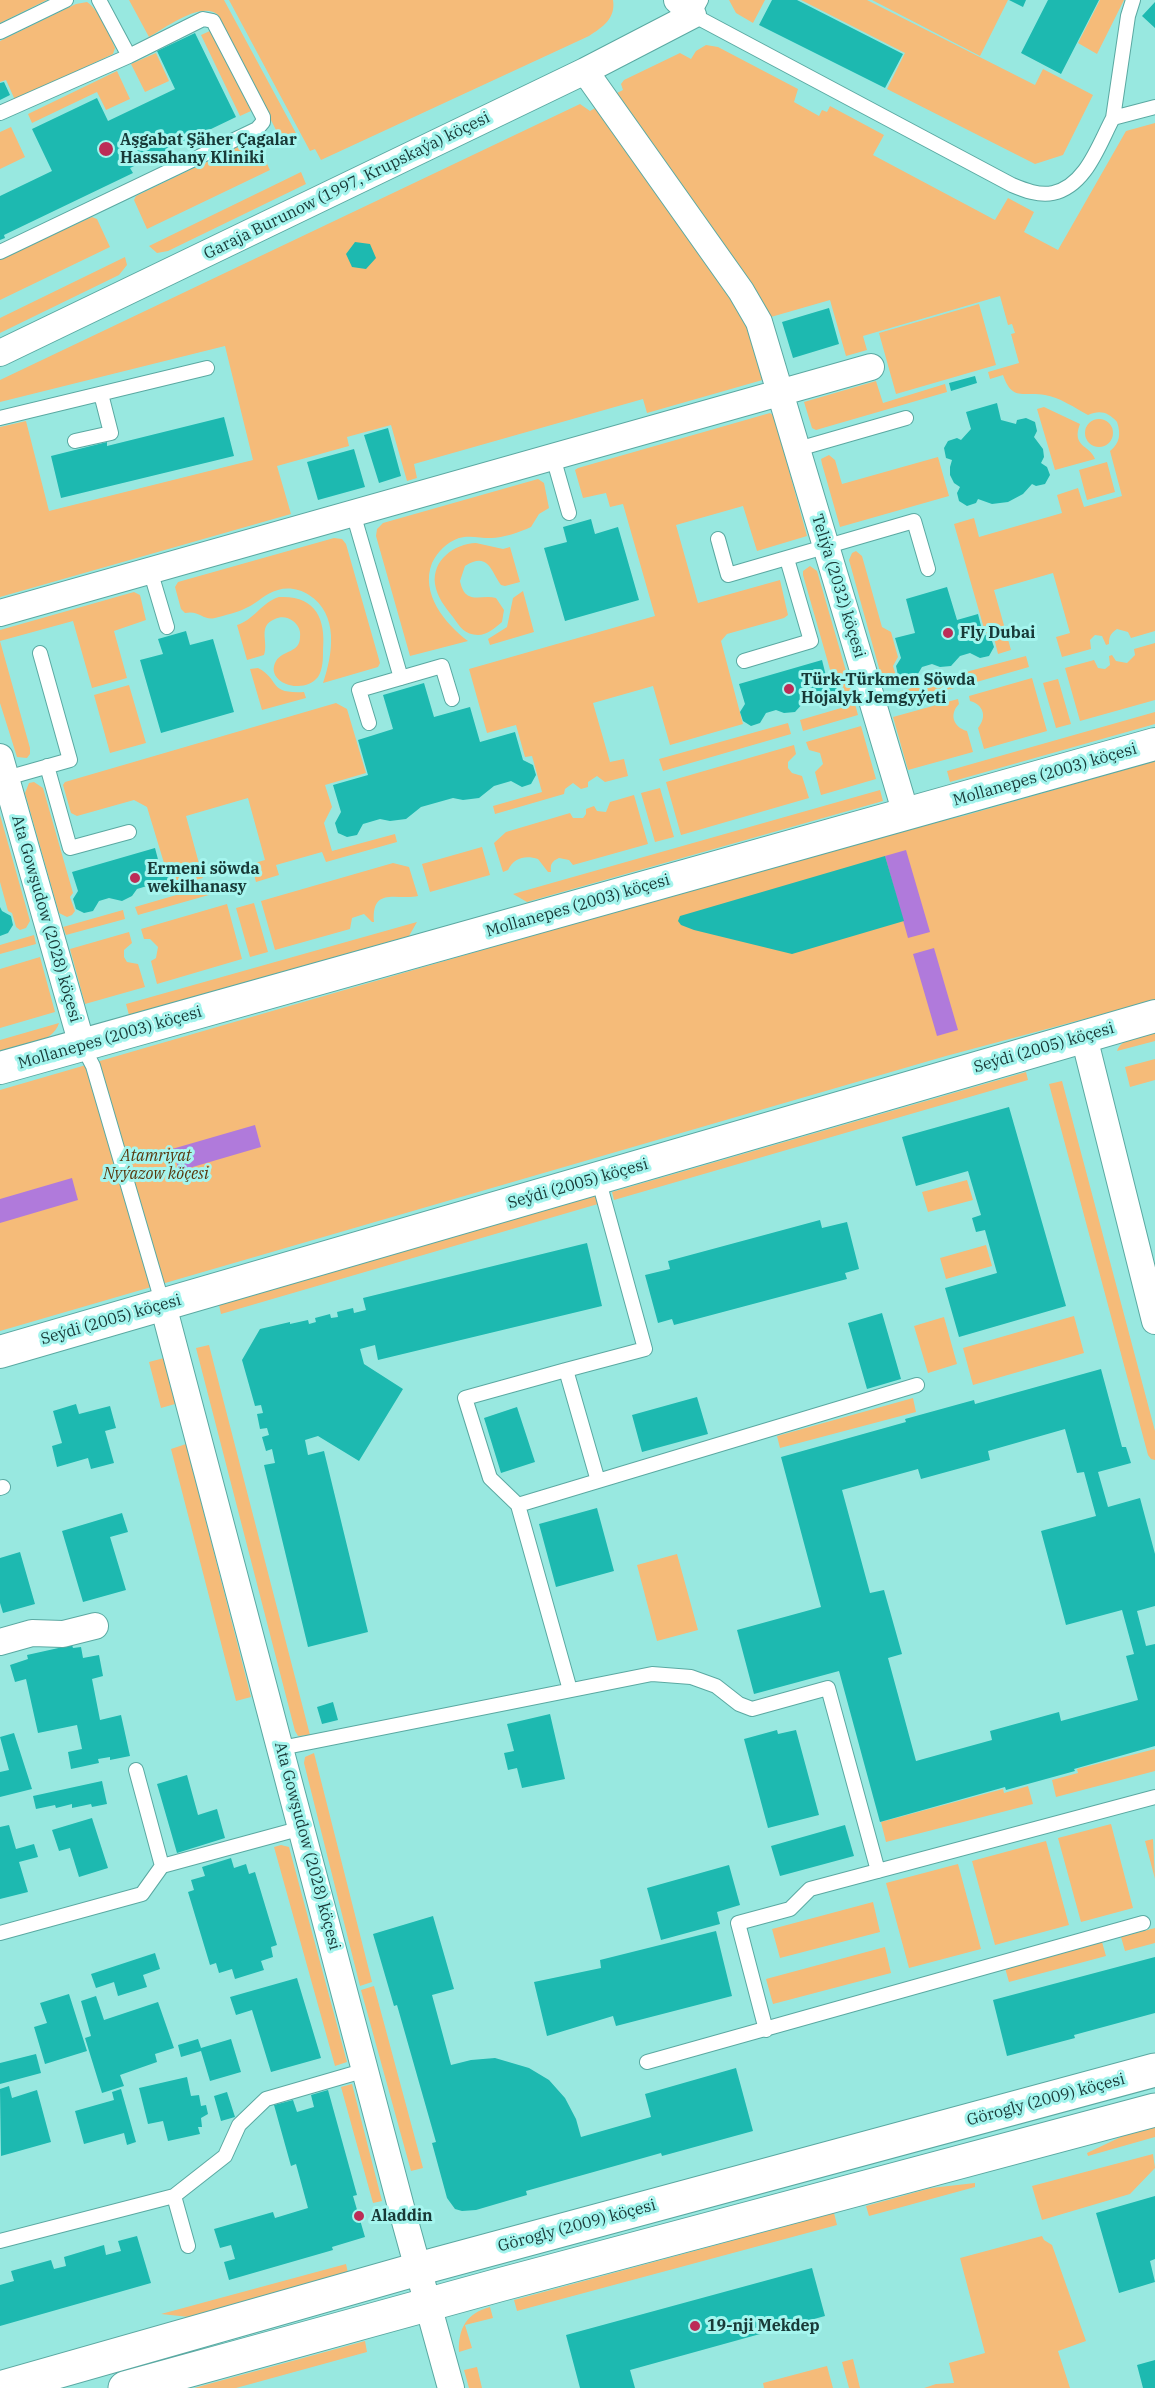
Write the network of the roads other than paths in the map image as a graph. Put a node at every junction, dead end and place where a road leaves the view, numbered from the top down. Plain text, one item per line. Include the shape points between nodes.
1 (66, 0) edge
2 (99, 0) edge
3 (1133, 0) edge
4 (690, 5) edge
5 (0, 32) edge
6 (129, 56) junction
7 (585, 71) junction
8 (1155, 107) edge
9 (0, 113) edge
10 (1113, 118) junction
11 (0, 252) edge
12 (0, 353) edge
13 (871, 367) dead end
14 (207, 368) dead end
15 (781, 392) junction
16 (101, 394) junction
17 (0, 418) edge
18 (906, 418) dead end
19 (75, 441) dead end
20 (798, 449) junction
21 (553, 457) junction
22 (353, 513) junction
23 (569, 513) dead end
24 (718, 539) dead end
25 (827, 547) junction
26 (788, 559) junction
27 (928, 569) dead end
28 (150, 570) junction
29 (0, 613) edge
30 (167, 627) dead end
31 (40, 653) dead end
32 (744, 661) dead end
33 (401, 678) junction
34 (452, 699) dead end
35 (369, 723) dead end
36 (1155, 744) edge
37 (47, 766) junction
38 (2, 772) edge
39 (906, 814) junction
40 (129, 832) dead end
41 (1155, 1016) edge
42 (1084, 1037) junction
43 (82, 1045) junction
44 (0, 1068) edge
45 (598, 1178) junction
46 (163, 1305) junction
47 (1155, 1320) edge
48 (0, 1352) edge
49 (566, 1370) junction
50 (917, 1385) dead end
51 (598, 1481) junction
52 (518, 1505) junction
53 (95, 1626) dead end
54 (0, 1642) edge
55 (570, 1690) junction
56 (281, 1748) junction
57 (136, 1770) dead end
58 (1155, 1797) edge
59 (302, 1828) junction
60 (162, 1866) junction
61 (878, 1871) junction
62 (1143, 1923) dead end
63 (0, 1933) edge
64 (766, 2030) junction
65 (647, 2062) dead end
66 (366, 2070) junction
67 (1155, 2070) edge
68 (1155, 2110) edge
69 (174, 2196) junction
70 (0, 2241) edge
71 (188, 2246) dead end
72 (418, 2269) junction
73 (427, 2304) junction
74 (0, 2388) edge
75 (125, 2388) edge
76 (451, 2388) edge

1 - 5 lane
2 - 6 lane
3 - 10 lane
4 - 7 street, Garaja Burunow (1997, Krupskaýa) köçesi
4 - 10 lane via 1012,185 1032,192 1053,193 1086,170
6 - 9 lane
6 - 11 lane via 203,18 213,21 263,122 257,129
7 - 12 street, Garaja Burunow (1997, Krupskaýa) köçesi
7 - 15 street, Teliýa (2032) köçesi via 752,309
8 - 10 lane
13 - 15 street
14 - 16 lane
15 - 20 street, Teliýa (2032) köçesi
15 - 21 street
16 - 17 lane
16 - 19 lane via 111,433
18 - 20 lane
20 - 25 street, Teliýa (2032) köçesi
21 - 22 street
21 - 23 lane
22 - 28 street
22 - 33 lane
24 - 26 lane via 728,575
25 - 26 lane
25 - 27 lane via 914,521
25 - 39 street, Teliýa (2032) köçesi
26 - 32 lane via 811,641
28 - 29 street
28 - 30 lane
31 - 37 lane via 70,760
33 - 34 lane via 442,666
33 - 35 lane via 359,690
36 - 39 street, Mollanepes (2003) köçesi
37 - 38 lane
37 - 40 lane via 70,848
38 - 43 street, Ata Gowşudow (2028) köçesi
39 - 43 street, Mollanepes (2003) köçesi
41 - 42 street, Seýdi (2005) köçesi
42 - 45 street, Seýdi (2005) köçesi
42 - 47 street
43 - 44 street, Mollanepes (2003) köçesi
43 - 46 lane via 93,1066
45 - 46 street, Seýdi (2005) köçesi
45 - 49 lane via 645,1349
46 - 48 street, Seýdi (2005) köçesi
46 - 56 street, Ata Gowşudow (2028) köçesi
49 - 51 lane
49 - 52 lane via 465,1398 490,1478
50 - 51 lane
51 - 52 lane
52 - 55 lane
53 - 54 street via 63,1634 32,1633
55 - 56 lane
55 - 61 lane via 652,1674 691,1677 716,1686 752,1709 828,1688
56 - 59 street, Ata Gowşudow (2028) köçesi
57 - 60 lane
58 - 61 lane
59 - 60 lane
59 - 66 street, Ata Gowşudow (2028) köçesi
60 - 63 lane via 142,1894
61 - 64 lane via 810,1889 790,1909 738,1923
62 - 64 lane
64 - 65 lane
66 - 69 lane via 266,2099 239,2124 225,2156
66 - 72 street, Ata Gowşudow (2028) köçesi
67 - 72 main road, Görogly (2009) köçesi
68 - 73 main road
69 - 70 lane
69 - 71 lane
72 - 73 street, Ata Gowşudow (2028) köçesi
72 - 74 main road, Görogly (2009) köçesi
73 - 75 main road
73 - 76 street, Ata Gowşudow (2028) köçesi

